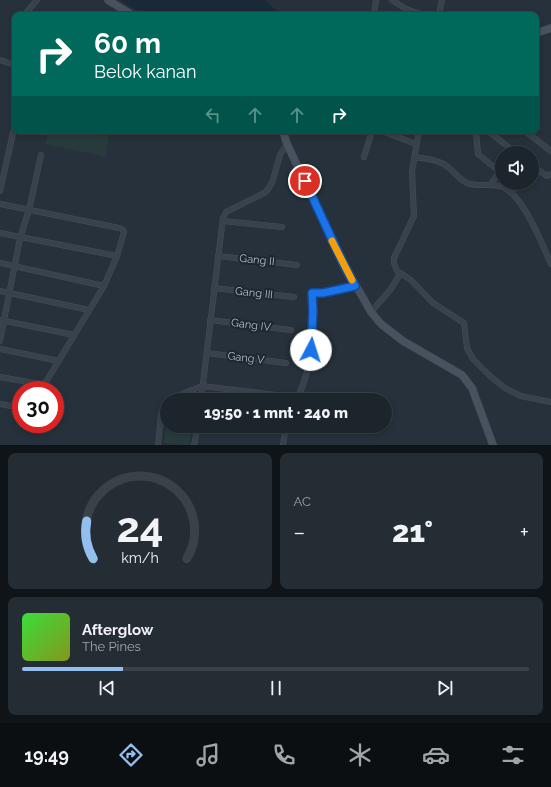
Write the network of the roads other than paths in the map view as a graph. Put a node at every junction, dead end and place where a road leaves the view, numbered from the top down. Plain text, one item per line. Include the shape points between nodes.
1 (37, 0) edge
2 (108, 0) edge
3 (376, 0) edge
4 (392, 0) edge
5 (442, 0) edge
6 (27, 12) edge
7 (127, 12) edge
8 (374, 12) edge
9 (415, 12) edge
10 (440, 12) edge
11 (551, 28) edge
12 (539, 32) edge
13 (0, 60) edge
14 (12, 64) edge
15 (12, 134) edge
16 (284, 134) edge
17 (371, 134) edge
18 (390, 134) edge
19 (418, 134) edge
20 (476, 134) edge
21 (492, 134) edge
22 (529, 134) edge
23 (287, 144) junction
24 (416, 144) junction
25 (506, 146) edge
26 (551, 151) edge
27 (41, 155) dead end
28 (364, 157) dead end
29 (414, 157) junction
30 (495, 166) edge
31 (3, 168) edge
32 (539, 172) edge
33 (551, 174) edge
34 (495, 178) edge
35 (490, 184) junction
36 (514, 190) edge
37 (0, 191) edge
38 (512, 193) junction
39 (0, 204) edge
40 (29, 210) junction
41 (223, 221) junction
42 (282, 227) dead end
43 (0, 233) edge
44 (20, 238) junction
45 (117, 256) junction
46 (218, 256) junction
47 (0, 263) edge
48 (551, 264) edge
49 (297, 265) dead end
50 (15, 266) junction
51 (400, 274) junction
52 (104, 286) junction
53 (355, 286) junction
54 (214, 288) junction
55 (0, 291) edge
56 (9, 293) junction
57 (294, 297) dead end
58 (90, 310) junction
59 (370, 312) junction
60 (2, 320) edge
61 (210, 320) junction
62 (291, 330) dead end
63 (74, 335) junction
64 (0, 341) edge
65 (0, 349) edge
66 (206, 353) junction
67 (59, 361) junction
68 (286, 362) dead end
69 (0, 377) edge
70 (22, 381) edge
71 (47, 381) edge
72 (202, 386) junction
73 (184, 393) edge
74 (202, 393) edge
75 (255, 393) edge
76 (300, 393) edge
77 (551, 402) edge
78 (1, 406) edge
79 (12, 407) edge
80 (160, 430) edge
81 (197, 433) edge
82 (285, 433) edge
83 (158, 445) edge
84 (194, 445) edge
85 (284, 445) edge
86 (493, 445) edge

1 - 6 street
2 - 7 main road
3 - 8 street
4 - 9 street
5 - 10 street
11 - 12 main road
13 - 14 street
15 - 31 street
16 - 23 main road
17 - 28 street
18 - 24 street
19 - 24 street
20 - 30 street via 478,154
21 - 25 street
22 - 26 street
23 - 41 street via 278,161 270,188 226,212
23 - 53 main road
24 - 29 street
27 - 40 street
29 - 35 street via 441,162 472,185
29 - 51 street via 414,216 394,258 395,268
31 - 37 street
32 - 33 street via 547,176
34 - 35 street
35 - 38 street via 503,187
36 - 38 street
38 - 48 street via 519,200
39 - 40 street
40 - 44 street
40 - 45 street via 122,229 124,237
41 - 42 street
41 - 46 street
43 - 44 street
44 - 45 street
44 - 50 street
45 - 52 street
46 - 49 street, Gang II
46 - 54 street
47 - 50 street
50 - 52 street
50 - 56 street
51 - 59 street via 391,289
51 - 77 street via 411,280 433,303 464,323 467,348 473,359 497,382 521,396
52 - 58 street
53 - 59 main road
53 - 76 street via 312,293 313,329 309,367
54 - 57 street, Gang III
54 - 61 street
55 - 56 street
56 - 58 street
56 - 60 street
58 - 63 street
59 - 86 main road via 403,342 462,375 468,381
60 - 63 street
60 - 64 street
61 - 62 street, Gang IV
61 - 66 street
63 - 67 street
65 - 67 street
66 - 68 street, Gang V
66 - 72 street
67 - 71 street
69 - 70 street
72 - 73 street
72 - 74 street
72 - 75 street
78 - 79 street
80 - 83 street
81 - 84 street
82 - 85 street

